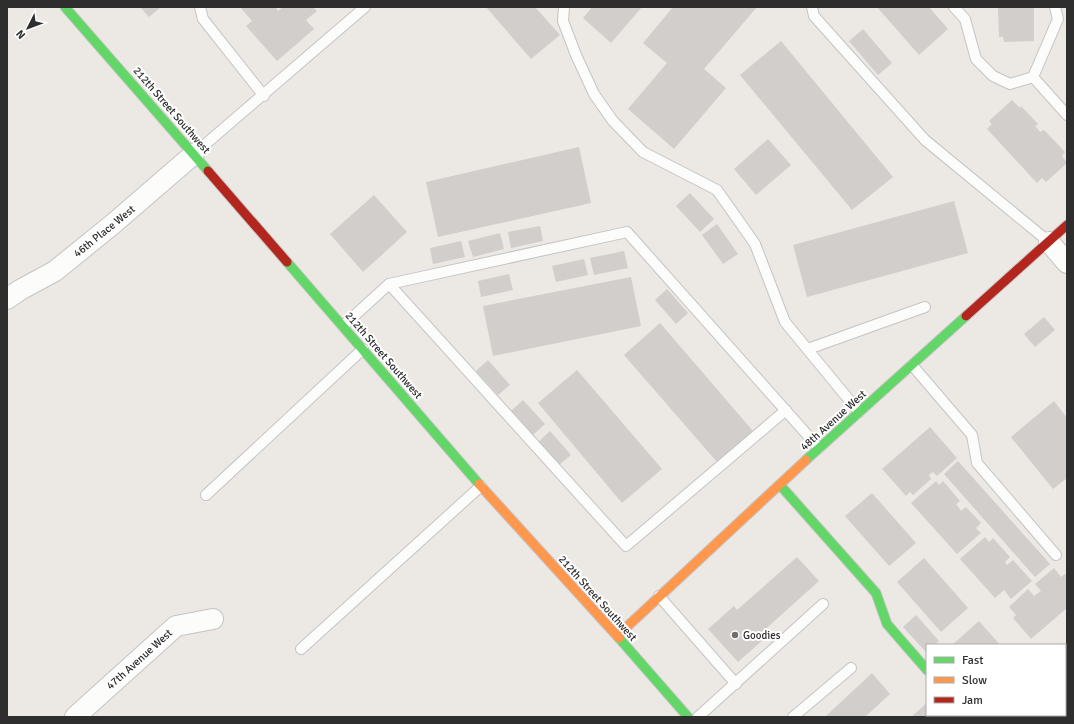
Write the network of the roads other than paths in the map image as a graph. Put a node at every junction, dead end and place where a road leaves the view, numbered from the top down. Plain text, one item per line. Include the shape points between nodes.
1 (64, 7) edge
2 (200, 7) edge
3 (365, 7) edge
4 (564, 7) edge
5 (812, 7) edge
6 (954, 7) edge
7 (1055, 7) edge
8 (1034, 77) junction
9 (264, 96) junction
10 (1067, 115) edge
11 (194, 154) junction
12 (1067, 225) edge
13 (1049, 242) junction
14 (1067, 263) edge
15 (389, 284) junction
16 (7, 299) edge
17 (925, 307) dead end
18 (343, 326) junction
19 (363, 349) junction
20 (808, 349) junction
21 (912, 365) junction
22 (786, 410) junction
23 (859, 412) junction
24 (819, 448) junction
25 (780, 485) junction
26 (481, 486) junction
27 (206, 495) dead end
28 (1056, 554) dead end
29 (659, 596) junction
30 (823, 604) dead end
31 (213, 619) dead end
32 (617, 636) junction
33 (301, 649) dead end
34 (851, 668) dead end
35 (926, 669) edge
36 (736, 684) junction
37 (79, 716) edge
38 (688, 717) edge
39 (698, 717) edge
40 (793, 717) edge

1 - 11 main road, 212th Street Southwest
2 - 9 lane via 203,19
3 - 9 lane
4 - 20 lane via 563,21 576,55 594,94 613,121 643,152 717,190 755,244 785,322
5 - 13 lane via 814,16 925,140
6 - 8 lane via 965,19 976,59 993,76 1010,84
7 - 8 lane via 1058,19
8 - 10 lane
9 - 11 lane
11 - 16 street, 46th Place West via 55,271
11 - 18 main road, 212th Street Southwest
12 - 13 main road, 48th Avenue West
13 - 14 street
13 - 21 main road, 48th Avenue West
15 - 18 lane
15 - 22 lane via 627,232
15 - 22 lane via 626,546
17 - 20 lane
18 - 19 main road, 212th Street Southwest
19 - 26 main road, 212th Street Southwest
19 - 27 lane
20 - 23 lane
21 - 23 main road, 48th Avenue West
21 - 28 lane via 972,435 977,463
22 - 24 lane
23 - 24 main road, 48th Avenue West
24 - 25 main road, 48th Avenue West
25 - 29 main road, 48th Avenue West
25 - 35 main road via 876,594 887,624
26 - 32 main road, 212th Street Southwest
26 - 33 lane
29 - 32 main road, 48th Avenue West
29 - 36 lane
30 - 36 lane
31 - 37 street, 47th Avenue West via 176,626
32 - 38 main road, 212th Street Southwest
34 - 40 lane
36 - 39 lane

